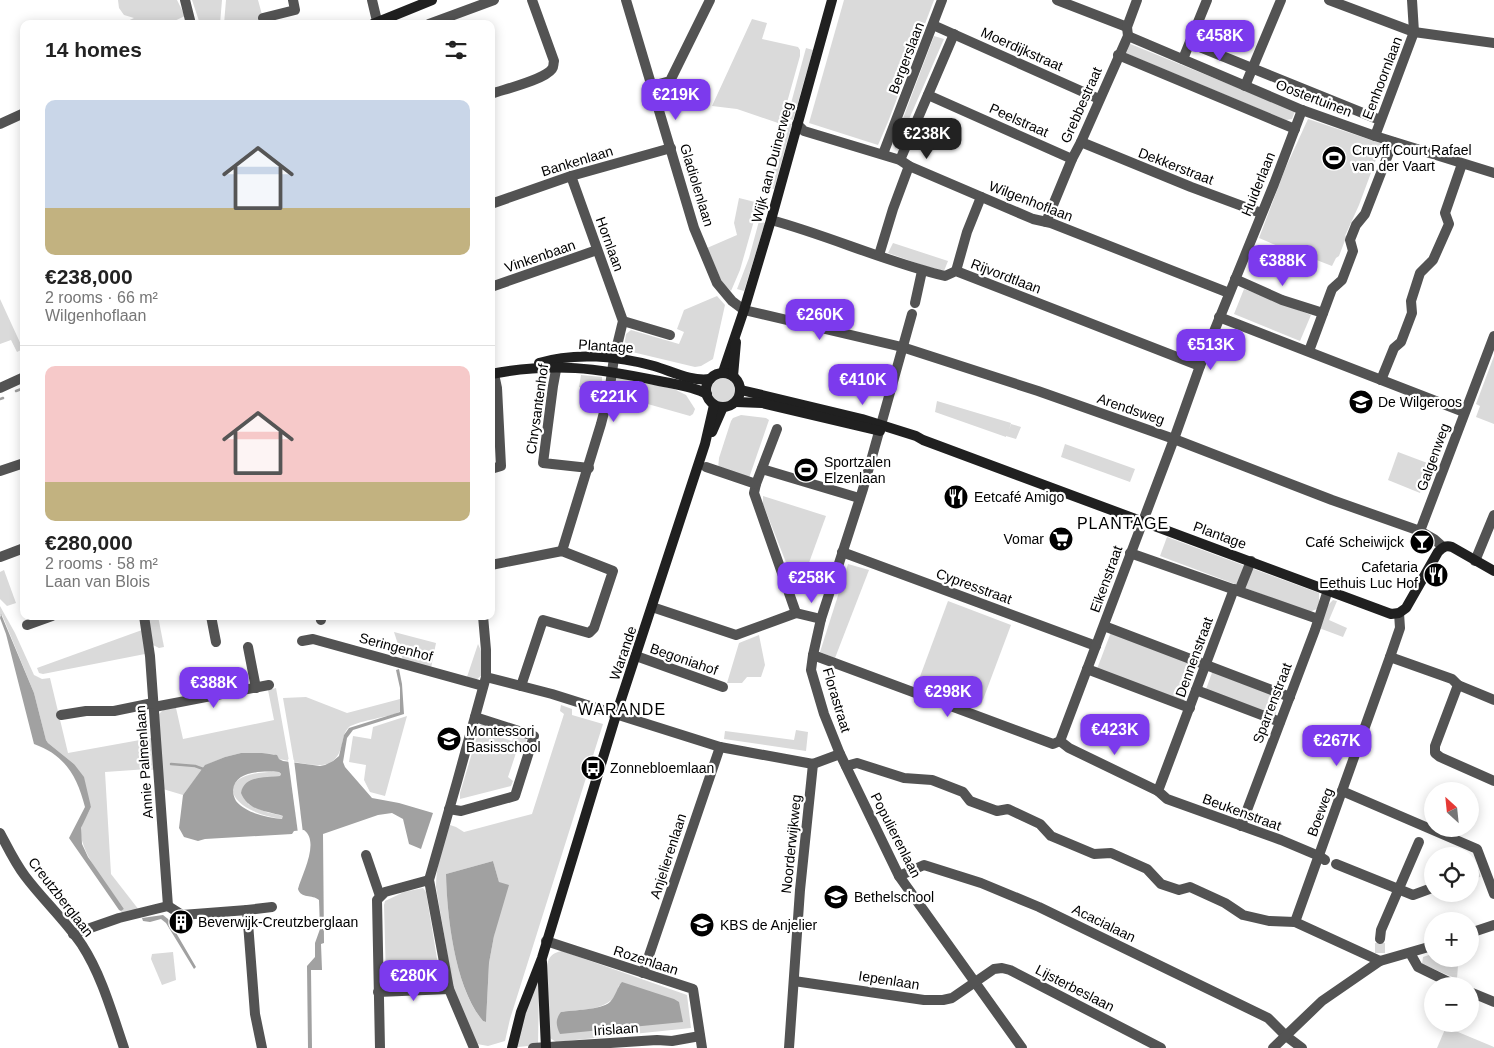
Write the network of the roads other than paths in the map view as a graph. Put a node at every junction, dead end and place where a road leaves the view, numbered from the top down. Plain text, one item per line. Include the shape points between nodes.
1 (184, 0) edge
2 (292, 0) edge
3 (372, 0) edge
4 (432, 0) edge
5 (494, 0) edge
6 (532, 0) edge
7 (626, 0) edge
8 (710, 0) edge
9 (832, 0) edge
10 (942, 0) edge
11 (1057, 0) edge
12 (1137, 0) edge
13 (1207, 0) edge
14 (1281, 0) edge
15 (1330, 0) edge
16 (1412, 0) edge
17 (1351, 4) edge
18 (263, 18) dead end
19 (191, 20) edge
20 (375, 20) edge
21 (380, 20) edge
22 (440, 20) edge
23 (933, 25) junction
24 (1127, 31) junction
25 (1414, 32) junction
26 (954, 34) junction
27 (1494, 42) edge
28 (1190, 43) junction
29 (1118, 55) junction
30 (1183, 60) junction
31 (1252, 68) junction
32 (652, 86) junction
33 (1245, 86) junction
34 (495, 93) edge
35 (928, 95) junction
36 (1099, 99) junction
37 (1302, 110) junction
38 (20, 116) edge
39 (1380, 120) junction
40 (0, 124) edge
41 (797, 124) junction
42 (1295, 129) junction
43 (1374, 136) junction
44 (1081, 142) junction
45 (1393, 142) junction
46 (671, 148) junction
47 (884, 154) junction
48 (1072, 159) junction
49 (900, 160) junction
50 (1462, 164) junction
51 (909, 166) junction
52 (1494, 173) edge
53 (571, 176) junction
54 (981, 197) junction
55 (495, 203) edge
56 (1261, 213) junction
57 (771, 220) junction
58 (1046, 222) junction
59 (597, 250) junction
60 (879, 255) junction
61 (922, 270) junction
62 (956, 271) junction
63 (1234, 279) junction
64 (495, 286) edge
65 (1229, 293) junction
66 (915, 303) dead end
67 (744, 310) junction
68 (1323, 313) junction
69 (912, 314) dead end
70 (1219, 317) junction
71 (623, 321) junction
72 (737, 330) junction
73 (670, 336) dead end
74 (1494, 336) edge
75 (902, 347) junction
76 (1308, 351) junction
77 (614, 358) junction
78 (558, 362) junction
79 (1200, 366) junction
80 (612, 372) junction
81 (722, 372) junction
82 (495, 374) edge
83 (733, 376) junction
84 (20, 379) edge
85 (710, 379) junction
86 (1381, 380) junction
87 (495, 382) edge
88 (0, 388) edge
89 (741, 390) junction
90 (706, 394) junction
91 (736, 402) junction
92 (718, 406) junction
93 (1464, 412) junction
94 (880, 425) junction
95 (777, 428) dead end
96 (1174, 439) junction
97 (20, 464) edge
98 (496, 467) edge
99 (706, 467) dead end
100 (589, 468) junction
101 (762, 469) junction
102 (0, 471) edge
103 (756, 484) junction
104 (859, 498) junction
105 (1494, 515) edge
106 (1142, 521) junction
107 (1420, 531) junction
108 (1443, 547) junction
109 (20, 550) edge
110 (562, 551) junction
111 (842, 552) junction
112 (1130, 553) junction
113 (0, 557) edge
114 (1475, 561) junction
115 (1251, 562) junction
116 (495, 564) edge
117 (1494, 571) edge
118 (1236, 590) junction
119 (1328, 590) junction
120 (652, 607) junction
121 (796, 613) junction
122 (1398, 613) junction
123 (821, 619) junction
124 (1318, 619) junction
125 (41, 620) edge
126 (145, 620) edge
127 (212, 620) edge
128 (483, 620) edge
129 (27, 625) dead end
130 (1104, 626) junction
131 (216, 642) dead end
132 (302, 642) dead end
133 (1096, 646) junction
134 (248, 647) dead end
135 (813, 654) junction
136 (636, 656) junction
137 (1390, 657) junction
138 (1205, 664) junction
139 (1087, 669) junction
140 (484, 682) junction
141 (269, 685) dead end
142 (1458, 685) junction
143 (521, 686) junction
144 (723, 687) dead end
145 (256, 688) junction
146 (1196, 690) junction
147 (1290, 697) junction
148 (1494, 700) edge
149 (154, 705) junction
150 (1190, 708) junction
151 (616, 714) junction
152 (61, 715) dead end
153 (475, 717) junction
154 (1280, 722) junction
155 (1060, 741) junction
156 (720, 747) junction
157 (840, 754) junction
158 (813, 764) junction
159 (846, 766) junction
160 (1494, 781) edge
161 (1342, 790) junction
162 (1158, 791) junction
163 (449, 809) junction
164 (1241, 826) junction
165 (0, 833) edge
166 (1419, 842) dead end
167 (4, 849) edge
168 (366, 855) dead end
169 (1322, 858) junction
170 (1336, 864) dead end
171 (899, 876) junction
172 (429, 880) junction
173 (1398, 888) junction
174 (1424, 891) edge
175 (1494, 894) edge
176 (380, 896) junction
177 (168, 906) junction
178 (272, 907) dead end
179 (247, 910) junction
180 (1295, 922) junction
181 (1494, 925) edge
182 (1479, 930) edge
183 (74, 934) junction
184 (1380, 939) tunnel mouth
185 (546, 941) junction
186 (1424, 949) edge
187 (1410, 953) junction
188 (1380, 957) junction
189 (542, 958) junction
190 (643, 973) junction
191 (1439, 977) edge
192 (794, 981) junction
193 (975, 982) junction
194 (449, 989) junction
195 (378, 992) junction
196 (1479, 996) edge
197 (1494, 1002) edge
198 (700, 1036) junction
199 (1286, 1036) junction
200 (673, 1045) edge
201 (124, 1048) edge
202 (262, 1048) edge
203 (380, 1048) edge
204 (474, 1048) edge
205 (512, 1048) edge
206 (533, 1048) edge
207 (546, 1048) edge
208 (702, 1048) edge
209 (789, 1048) edge
210 (1022, 1048) edge
211 (1161, 1048) edge
212 (1273, 1048) edge
213 (1302, 1048) edge

1 - 19 street
2 - 18 street via 295,10
3 - 20 street
4 - 21 street
5 - 22 street
6 - 34 street via 554,61 553,67 538,78
7 - 32 street, Gladiolenlaan
8 - 32 street via 670,81
9 - 41 street, Wijk aan Duinerweg
10 - 23 street, Bergerslaan
11 - 24 street, Oostertuinen
12 - 24 street, Grebbestraat
13 - 28 street
14 - 31 street
15 - 17 street
16 - 25 street, Eenhoornlaan
17 - 25 street
23 - 26 street, Moerdijkstraat
23 - 47 street, Bergerslaan
24 - 29 street, Grebbestraat
24 - 30 street, Oostertuinen
25 - 27 street
25 - 39 street, Eenhoornlaan
26 - 35 street
26 - 36 street, Moerdijkstraat
28 - 30 street
28 - 31 street, Oostertuinen
29 - 36 street, Grebbestraat
29 - 42 street
30 - 33 street, Oostertuinen
31 - 33 street
31 - 39 street, Oostertuinen
32 - 46 street, Gladiolenlaan
33 - 37 street, Oostertuinen
35 - 48 street, Peelstraat
35 - 49 street
36 - 44 street, Grebbestraat
37 - 42 street, Huiderlaan
37 - 43 street, Oostertuinen
38 - 40 street
39 - 43 street, Eenhoornlaan
41 - 47 street, Wilgenhoflaan via 804,131
41 - 57 street, Wijk aan Duinerweg
42 - 56 street, Huiderlaan
43 - 45 street, Oostertuinen
44 - 48 street, Grebbestraat
44 - 56 street, Dekkerstraat
45 - 50 street, Oostertuinen
45 - 68 street via 1365,214 1350,240 1352,251 1342,280 1332,289
46 - 53 street, Bankenlaan
46 - 67 street, Gladiolenlaan via 694,228 717,283
47 - 49 street, Wilgenhoflaan
48 - 58 street, Grebbestraat
49 - 51 street, Wilgenhoflaan
50 - 52 street, Oostertuinen
50 - 86 street via 1446,213 1449,224 1433,260 1420,273 1410,301 1412,313
51 - 54 street, Wilgenhoflaan
51 - 60 street
53 - 55 street, Bankenlaan
53 - 59 street, Hornlaan
54 - 58 street, Wilgenhoflaan
54 - 62 street
56 - 63 street, Huiderlaan
57 - 60 street, Rijvordtlaan
57 - 67 street, Wijk aan Duinerweg
58 - 65 street, Wilgenhoflaan
59 - 64 street, Vinkenbaan
59 - 71 street, Hornlaan
60 - 61 street, Rijvordtlaan
61 - 62 street, Rijvordtlaan via 945,276
61 - 66 street
62 - 79 street, Rijvordtlaan
63 - 65 street, Huiderlaan
63 - 68 street
65 - 70 street, Huiderlaan
67 - 72 street, Wijk aan Duinerweg
67 - 75 street, Arendsweg
68 - 76 street
69 - 75 street, Florastraat
70 - 76 street
70 - 79 street, Huiderlaan
71 - 73 street
71 - 77 street
72 - 81 street, Wijk aan Duinerweg
72 - 83 street, Wijk aan Duinerweg
74 - 93 street, Galgenweg
75 - 94 street, Florastraat
75 - 96 street, Arendsweg
76 - 86 street
77 - 78 street, Plantage
77 - 80 street
77 - 85 street, Plantage via 636,361 696,379
78 - 80 street, Plantage
78 - 82 street, Plantage
78 - 100 street, Chrysantenhof via 543,463
79 - 96 street, Huiderlaan
80 - 90 street, Plantage via 689,387
80 - 100 street
81 - 83 street
81 - 85 street
83 - 89 street
84 - 88 street
85 - 90 street
86 - 93 street
87 - 98 street
89 - 91 street
89 - 94 street, Plantage
90 - 92 street
91 - 92 street via 730,406
91 - 94 street, Plantage via 762,403
92 - 120 street, Warande
93 - 107 street, Galgenweg
94 - 104 street, Florastraat
94 - 106 street, Plantage
95 - 101 street
96 - 106 street, Huiderlaan
96 - 107 street, Arendsweg
97 - 102 street
99 - 103 street
100 - 110 street
101 - 103 street
101 - 104 street
103 - 121 street via 754,494
104 - 111 street, Florastraat
105 - 114 street
106 - 112 street, Eikenstraat
106 - 115 street, Plantage
107 - 108 street, Arendsweg
108 - 114 street, Arendsweg via 1448,546
108 - 122 street via 1406,608
109 - 113 street
110 - 116 street
110 - 143 street via 613,571 594,628 589,633 543,620
111 - 123 street, Florastraat
111 - 133 street, Cypresstraat
112 - 118 street
112 - 130 street, Eikenstraat
114 - 117 street, Arendsweg
115 - 118 street, Dennenstraat
115 - 119 street, Plantage
118 - 124 street
118 - 138 street, Dennenstraat
119 - 122 street, Plantage via 1384,612
119 - 124 street, Sparrenstraat
120 - 121 street via 736,635
120 - 136 street, Warande
121 - 123 street
122 - 137 street, Boeweg via 1400,628
123 - 135 street, Florastraat
124 - 147 street, Sparrenstraat
125 - 129 street
126 - 149 street, Annie Palmenlaan
127 - 131 street
128 - 140 street
130 - 133 street, Eikenstraat
130 - 138 street
132 - 140 street, Seringenhof via 313,639
133 - 139 street, Eikenstraat
134 - 145 street
135 - 155 street, Florastraat via 1053,744
135 - 157 street, Florastraat via 811,670
136 - 144 street, Begoniahof
136 - 151 street, Warande
137 - 142 street via 1452,679
137 - 161 street, Boeweg
138 - 146 street, Dennenstraat
138 - 147 street
139 - 150 street
139 - 155 street, Eikenstraat
140 - 143 street
140 - 153 street
141 - 145 street
142 - 148 street
142 - 160 street via 1435,746 1436,753
143 - 151 street
145 - 149 street
146 - 150 street, Dennenstraat
146 - 154 street via 1237,710
147 - 154 street, Sparrenstraat
149 - 152 street
149 - 177 street, Annie Palmenlaan
150 - 162 street, Dennenstraat
151 - 156 street
151 - 185 street, Warande
153 - 163 street
153 - 163 street via 534,736 532,745 515,796 462,811
154 - 164 street, Sparrenstraat
155 - 162 street, Beukenstraat
156 - 158 street
156 - 190 street, Anjelierenlaan
157 - 158 street
157 - 159 street, Populierenlaan
158 - 192 street, Noorderwijkweg via 794,952
159 - 171 street, Populierenlaan
159 - 180 street via 856,763 904,778 932,780 963,792 970,802 997,811 1008,809 1040,824 1051,836 1094,854 1111,853 1147,869 1161,884 1179,890 1190,887 1244,915 1269,921
161 - 169 street, Boeweg
161 - 175 street via 1477,849 1482,871
162 - 164 street, Beukenstraat via 1167,799
163 - 172 street
164 - 169 street, Beukenstraat
165 - 167 street, Creutzberglaan
166 - 173 street
167 - 183 street, Creutzberglaan
168 - 176 street
169 - 180 street, Boeweg
170 - 173 street
171 - 193 street, Populierenlaan
171 - 199 street, Acacialaan via 924,865 981,883 1039,907 1268,1018
172 - 176 street
172 - 194 street
173 - 174 street via 1413,895
173 - 184 street
176 - 195 street via 376,904
177 - 179 street via 182,915
177 - 183 street
178 - 179 street
179 - 202 street
180 - 188 street
181 - 182 street
183 - 201 street, Creutzberglaan via 104,987
185 - 189 street, Warande
185 - 190 street, Rozenlaan
186 - 187 street
187 - 188 street
187 - 191 street via 1418,967
188 - 199 street via 1322,1002
189 - 205 street, Warande via 521,1012
189 - 207 street, Warande
190 - 198 street, Rozenlaan via 693,989
192 - 193 street, Iepenlaan via 924,1000 952,998
192 - 209 street, Noorderwijkweg
193 - 210 street, Populierenlaan
193 - 211 street, Lijsterbeslaan via 994,969 1010,970
194 - 195 street
194 - 204 street
195 - 203 street
196 - 197 street
198 - 200 street, Irislaan
198 - 208 street
199 - 212 street
199 - 213 street, Acacialaan
200 - 207 street, Irislaan via 657,1040
206 - 207 street, Irislaan

